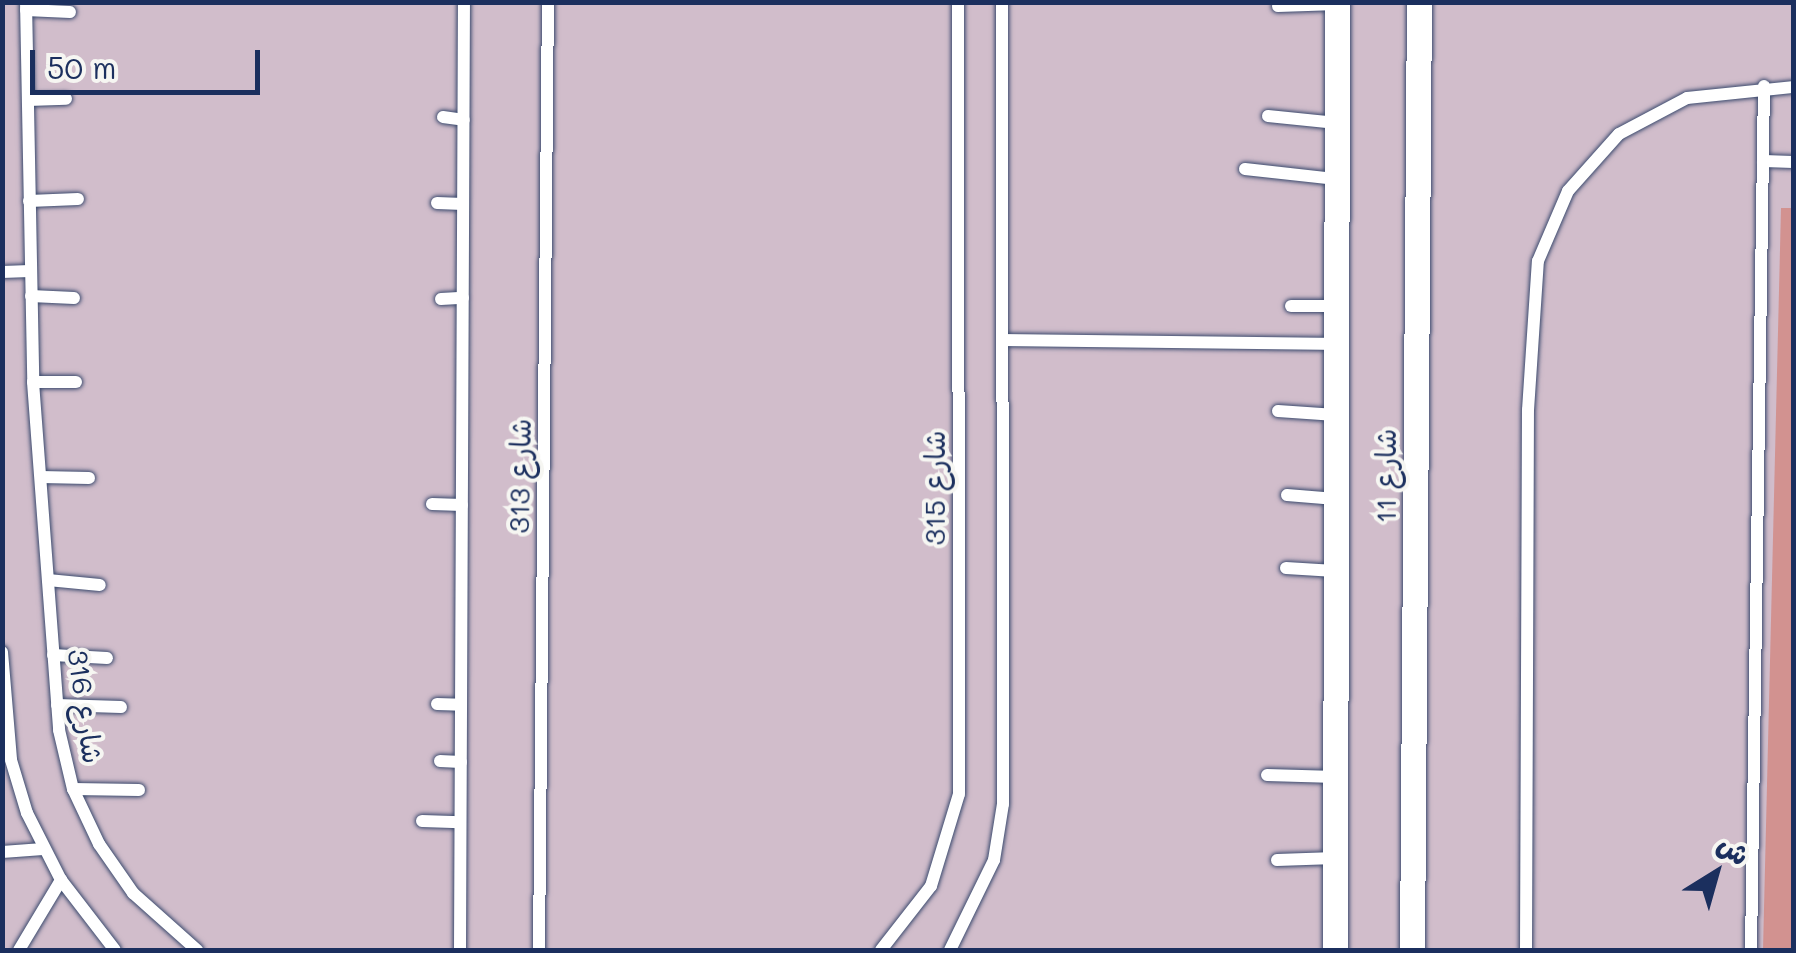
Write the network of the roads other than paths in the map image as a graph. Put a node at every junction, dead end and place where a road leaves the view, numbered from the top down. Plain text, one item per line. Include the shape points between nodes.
1 (464, 2) edge
2 (548, 2) edge
3 (958, 2) edge
4 (1002, 2) edge
5 (1418, 2) edge
6 (1336, 3) edge
7 (26, 6) edge
8 (1278, 6) dead end
9 (70, 12) dead end
10 (1764, 86) junction
11 (1794, 87) edge
12 (66, 99) dead end
13 (28, 100) junction
14 (1268, 116) dead end
15 (443, 117) dead end
16 (464, 120) junction
17 (1336, 124) junction
18 (1763, 161) junction
19 (1794, 162) edge
20 (1245, 169) dead end
21 (1336, 179) junction
22 (78, 200) dead end
23 (29, 201) junction
24 (437, 204) dead end
25 (463, 204) junction
26 (2, 272) edge
27 (30, 272) junction
28 (31, 296) junction
29 (74, 298) dead end
30 (463, 298) junction
31 (441, 299) dead end
32 (1290, 306) dead end
33 (1336, 306) junction
34 (1007, 340) junction
35 (1336, 344) junction
36 (34, 382) junction
37 (76, 382) dead end
38 (1278, 411) dead end
39 (1336, 415) junction
40 (40, 477) junction
41 (89, 478) dead end
42 (1286, 495) dead end
43 (1336, 499) junction
44 (432, 504) dead end
45 (462, 505) junction
46 (1286, 568) dead end
47 (1335, 571) junction
48 (48, 580) junction
49 (100, 584) dead end
50 (2, 652) edge
51 (53, 654) junction
52 (107, 658) dead end
53 (4, 697) edge
54 (437, 704) dead end
55 (57, 705) junction
56 (461, 705) junction
57 (121, 707) dead end
58 (7, 760) edge
59 (440, 760) dead end
60 (461, 762) junction
61 (1267, 775) dead end
62 (1336, 778) junction
63 (74, 789) junction
64 (139, 790) dead end
65 (422, 821) dead end
66 (460, 822) junction
67 (43, 849) junction
68 (2, 852) edge
69 (1335, 858) junction
70 (1277, 860) dead end
71 (61, 880) junction
72 (19, 950) edge
73 (115, 950) edge
74 (197, 950) edge
75 (460, 950) edge
76 (539, 950) edge
77 (880, 950) edge
78 (950, 950) edge
79 (1335, 950) edge
80 (1412, 950) edge
81 (1526, 950) edge
82 (1751, 950) edge

1 - 16 lane, شارع 313
2 - 76 lane, شارع 313
3 - 77 lane, شارع 315 via 959,794 931,886
4 - 34 lane
5 - 80 street, شارع 11
6 - 8 lane
6 - 17 street, شارع 11
7 - 9 lane
7 - 13 lane, شارع 316
10 - 11 lane
10 - 18 lane
10 - 81 lane via 1687,98 1619,134 1568,190 1538,262 1528,410
12 - 13 lane
13 - 23 lane, شارع 316
14 - 17 lane
15 - 16 lane
16 - 25 lane, شارع 313
17 - 21 street, شارع 11
18 - 19 lane
18 - 82 lane
20 - 21 lane
21 - 33 street, شارع 11
22 - 23 lane
23 - 27 lane, شارع 316
24 - 25 lane
25 - 30 lane, شارع 313
26 - 27 lane
27 - 28 lane, شارع 316
28 - 29 lane
28 - 36 lane, شارع 316
30 - 31 lane
30 - 45 lane, شارع 313
32 - 33 lane
33 - 35 street, شارع 11
34 - 35 lane
34 - 78 lane via 1003,804 994,860
35 - 39 street, شارع 11
36 - 37 lane
36 - 40 lane, شارع 316
38 - 39 lane
39 - 43 street, شارع 11
40 - 41 lane
40 - 48 lane, شارع 316
42 - 43 lane
43 - 47 street, شارع 11
44 - 45 lane
45 - 56 lane, شارع 313
46 - 47 lane
47 - 62 street, شارع 11
48 - 49 lane
48 - 51 lane, شارع 316
50 - 53 lane
51 - 52 lane
51 - 55 lane, شارع 316
53 - 58 lane
54 - 56 lane
55 - 57 lane
55 - 63 lane, شارع 316
56 - 60 lane, شارع 313
58 - 67 lane
59 - 60 lane
60 - 66 lane, شارع 313
61 - 62 lane
62 - 69 street, شارع 11
63 - 64 lane
63 - 74 lane, شارع 316 via 98,844 133,893
65 - 66 lane
66 - 75 lane, شارع 313
67 - 68 lane
67 - 71 lane
69 - 70 lane
69 - 79 street, شارع 11
71 - 72 lane
71 - 73 lane

